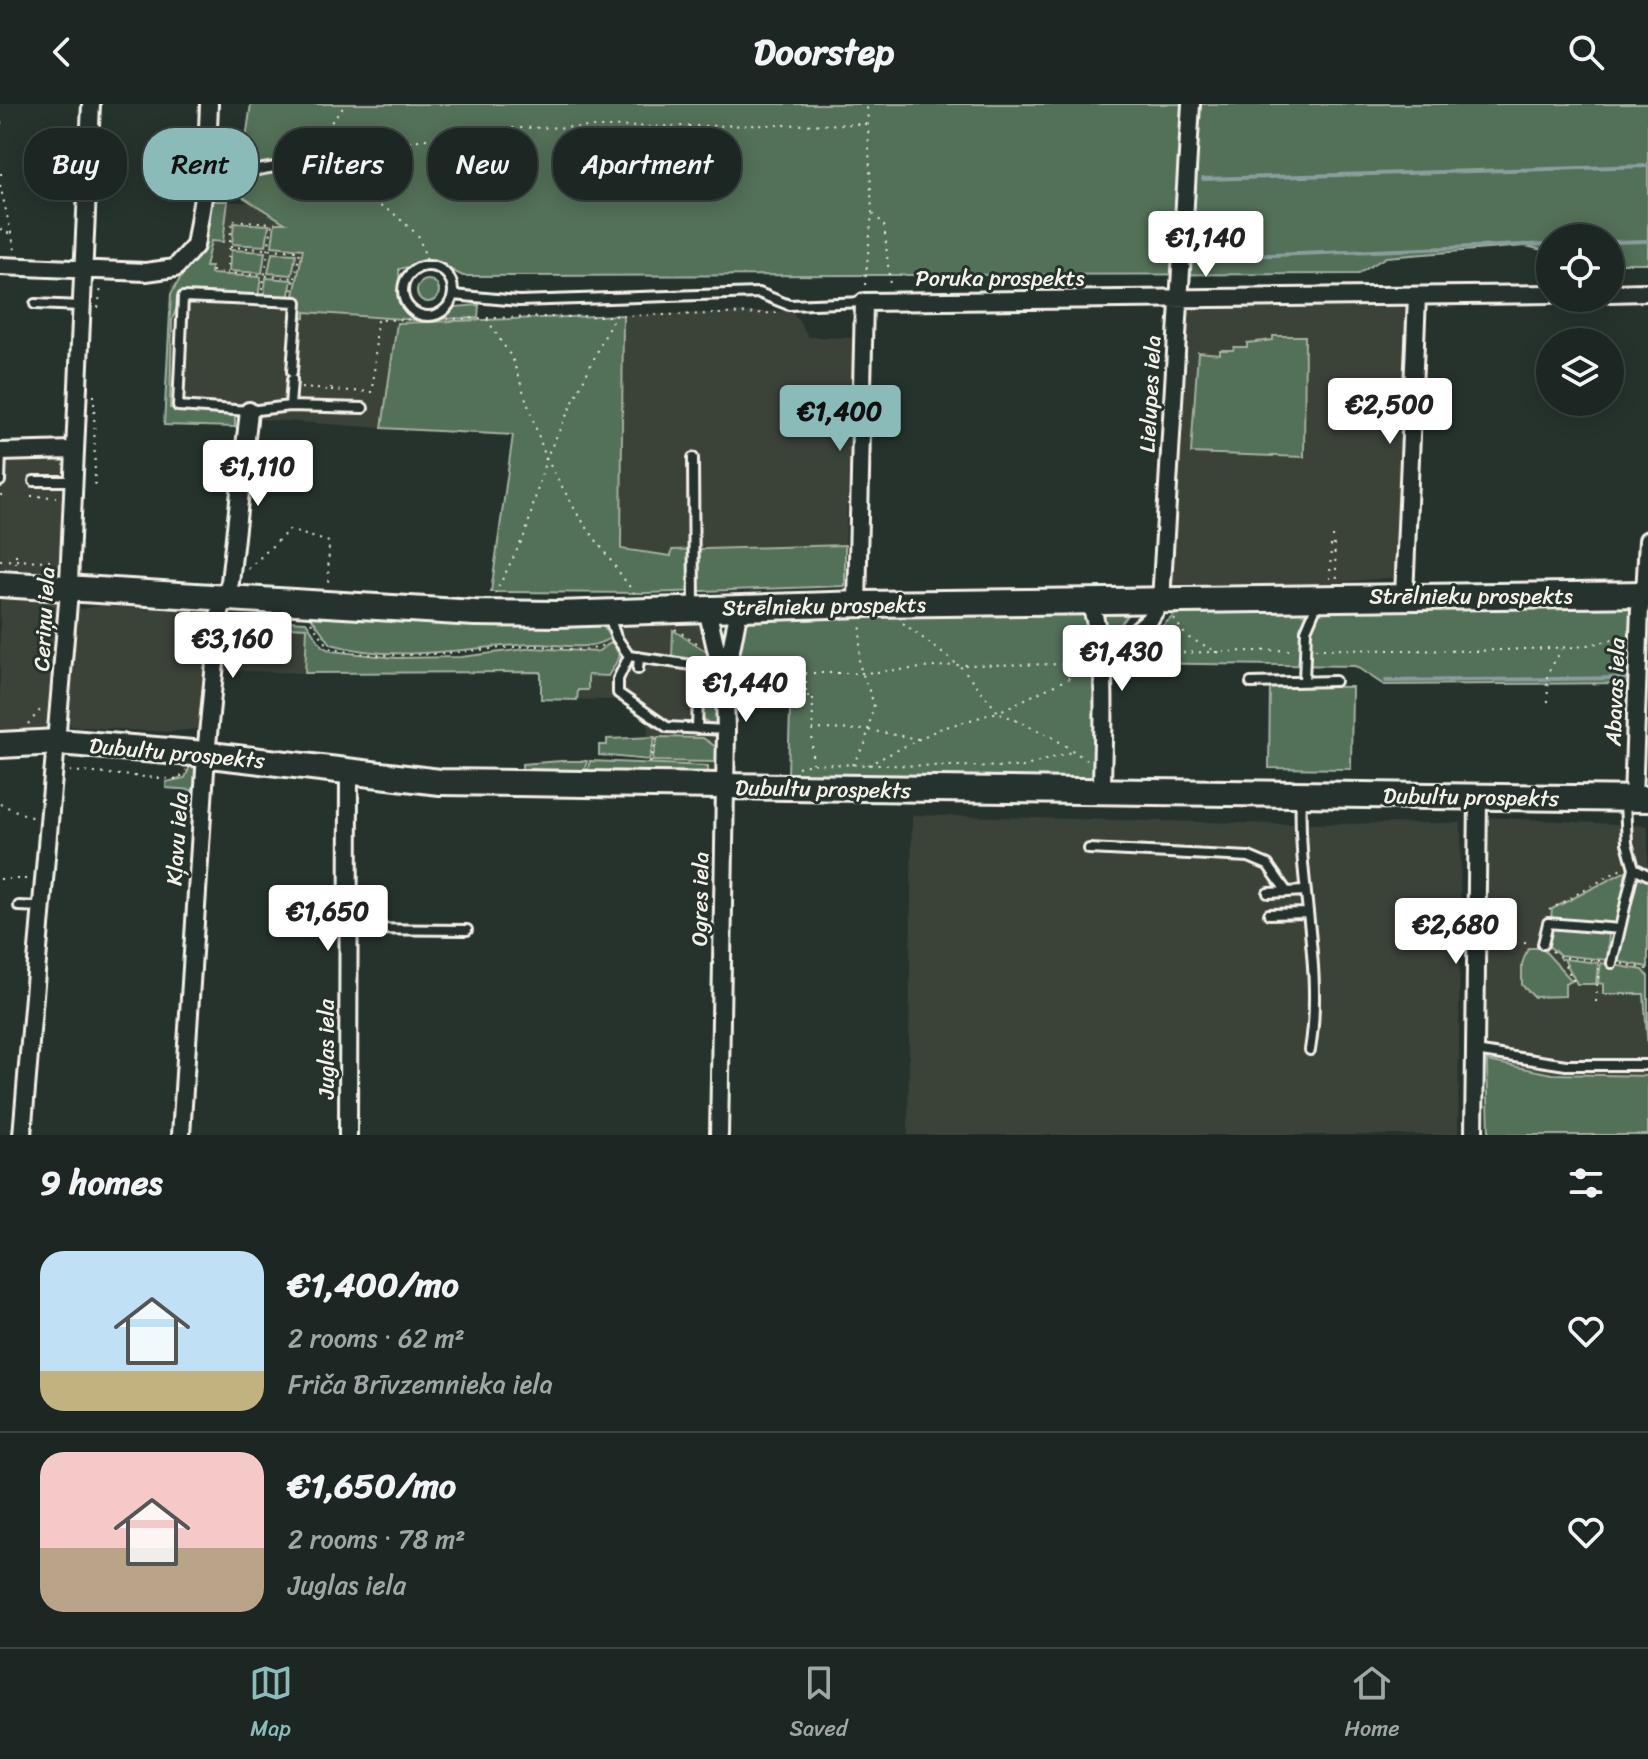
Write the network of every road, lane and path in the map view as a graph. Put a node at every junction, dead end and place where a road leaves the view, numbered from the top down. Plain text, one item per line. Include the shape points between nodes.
1 (91, 104) edge
2 (209, 104) edge
3 (346, 104) edge
4 (867, 104) edge
5 (1191, 104) edge
6 (867, 124) junction
7 (208, 128) edge
8 (326, 128) edge
9 (412, 141) edge
10 (0, 174) edge
11 (7, 174) dead end
12 (0, 185) edge
13 (203, 200) edge
14 (371, 200) edge
15 (872, 213) junction
16 (0, 229) edge
17 (12, 235) junction
18 (229, 247) junction
19 (268, 249) junction
20 (9, 262) edge
21 (429, 267) junction
22 (83, 269) junction
23 (212, 271) dead end
24 (227, 273) junction
25 (264, 276) junction
26 (295, 278) junction
27 (1648, 292) edge
28 (1624, 293) edge
29 (1536, 294) edge
30 (453, 295) junction
31 (1417, 297) junction
32 (1177, 300) junction
33 (260, 301) junction
34 (892, 301) junction
35 (293, 302) junction
36 (864, 302) junction
37 (35, 304) dead end
38 (81, 306) junction
39 (787, 313) dead end
40 (615, 315) junction
41 (486, 318) junction
42 (331, 390) dead end
43 (290, 406) junction
44 (363, 408) dead end
45 (249, 411) junction
46 (74, 450) junction
47 (0, 452) edge
48 (546, 458) junction
49 (693, 458) dead end
50 (0, 481) edge
51 (34, 481) dead end
52 (73, 481) junction
53 (31, 496) dead end
54 (61, 497) dead end
55 (1333, 536) dead end
56 (1648, 540) edge
57 (1333, 543) junction
58 (16, 554) dead end
59 (0, 560) edge
60 (16, 561) junction
61 (58, 561) dead end
62 (247, 571) dead end
63 (8, 578) edge
64 (68, 587) junction
65 (328, 587) dead end
66 (1329, 593) junction
67 (1646, 594) edge
68 (495, 595) dead end
69 (636, 595) dead end
70 (1404, 596) junction
71 (225, 598) junction
72 (1090, 602) junction
73 (859, 604) junction
74 (739, 608) junction
75 (700, 609) junction
76 (1168, 610) junction
77 (608, 613) junction
78 (900, 621) dead end
79 (673, 628) dead end
80 (616, 637) junction
81 (1639, 641) junction
82 (330, 648) dead end
83 (1563, 648) junction
84 (1306, 649) junction
85 (1223, 655) junction
86 (634, 656) junction
87 (1101, 662) junction
88 (720, 665) junction
89 (958, 665) junction
90 (699, 666) junction
91 (638, 669) dead end
92 (806, 673) junction
93 (864, 673) junction
94 (1304, 681) junction
95 (1335, 681) dead end
96 (1251, 683) dead end
97 (637, 694) dead end
98 (49, 701) dead end
99 (1548, 702) dead end
100 (637, 706) junction
101 (998, 712) junction
102 (661, 723) junction
103 (23, 728) dead end
104 (697, 729) junction
105 (812, 729) junction
106 (726, 730) junction
107 (868, 730) junction
108 (920, 739) junction
109 (58, 742) junction
110 (0, 745) edge
111 (1074, 751) junction
112 (196, 759) junction
113 (650, 763) dead end
114 (812, 764) junction
115 (1102, 765) junction
116 (851, 766) junction
117 (865, 766) junction
118 (65, 770) dead end
119 (789, 770) dead end
120 (349, 771) junction
121 (725, 788) junction
122 (1102, 793) junction
123 (1301, 795) junction
124 (1478, 797) junction
125 (1635, 799) edge
126 (0, 804) edge
127 (49, 821) junction
128 (1089, 849) dead end
129 (1634, 865) junction
130 (1648, 875) edge
131 (0, 879) edge
132 (31, 879) dead end
133 (1305, 891) junction
134 (1287, 892) junction
135 (1268, 893) dead end
136 (19, 906) dead end
137 (42, 907) junction
138 (1306, 913) junction
139 (1269, 914) dead end
140 (1548, 923) junction
141 (348, 929) junction
142 (1620, 929) junction
143 (467, 930) dead end
144 (1524, 942) dead end
145 (1543, 944) junction
146 (1561, 957) junction
147 (1600, 961) junction
148 (1612, 963) junction
149 (1647, 970) edge
150 (1576, 985) dead end
151 (1596, 1002) dead end
152 (1310, 1050) dead end
153 (1475, 1051) junction
154 (1648, 1065) edge
155 (22, 1135) edge
156 (181, 1135) edge
157 (348, 1135) edge
158 (719, 1135) edge
159 (1474, 1135) edge

1 - 22 street, Ceriņu iela
2 - 7 street
3 - 8 path
4 - 6 path
5 - 32 street, Lielupes iela
6 - 9 path via 514,128
6 - 15 path
10 - 11 path
12 - 17 path
13 - 22 street via 195,246 175,268
14 - 21 path via 418,235
15 - 34 path via 884,224
15 - 36 path
16 - 17 path
17 - 20 path
18 - 19 path
18 - 19 path via 232,220 272,223
18 - 24 path
19 - 25 path
19 - 26 path via 300,251
20 - 22 street
21 - 30 lane via 446,274
21 - 30 lane via 415,270 404,282 407,305 420,315 436,315
22 - 38 street, Ceriņu iela
23 - 24 path
24 - 25 path
25 - 26 path
25 - 33 path
26 - 35 path
27 - 28 street
29 - 31 street, Poruka prospekts
30 - 36 lane, Poruka prospekts via 519,301 759,293 789,305
31 - 32 street, Poruka prospekts
31 - 70 street
32 - 34 street, Poruka prospekts
32 - 76 street, Lielupes iela
33 - 35 lane
33 - 45 lane via 183,297 178,406
34 - 36 street, Poruka prospekts
35 - 43 lane
36 - 73 street
37 - 38 lane
38 - 46 street, Ceriņu iela
39 - 40 path
40 - 41 path
40 - 48 path
41 - 42 path via 377,320 373,392
41 - 48 path via 512,358
43 - 44 lane
43 - 45 lane
45 - 71 street, Kļavu iela
46 - 47 street
46 - 52 street, Ceriņu iela
47 - 50 lane
48 - 68 path via 526,532
48 - 69 path via 578,515
49 - 75 lane
51 - 52 lane
52 - 64 street, Ceriņu iela
53 - 54 path
55 - 57 path
56 - 67 street, Abavas iela
57 - 66 path
57 - 66 path via 1337,578
58 - 60 path
59 - 60 path
60 - 61 path
60 - 63 path
62 - 65 path via 289,530 329,542
63 - 64 main road, Strēlnieku prospekts
64 - 71 main road, Strēlnieku prospekts
64 - 109 street, Ceriņu iela
66 - 70 main road, Strēlnieku prospekts
66 - 76 main road, Strēlnieku prospekts
66 - 84 lane via 1306,630
67 - 70 main road, Strēlnieku prospekts
67 - 81 street, Abavas iela
71 - 77 main road, Strēlnieku prospekts via 475,613
71 - 112 street, Kļavu iela
72 - 73 main road, Strēlnieku prospekts
72 - 76 main road, Strēlnieku prospekts
72 - 87 street
73 - 74 main road, Strēlnieku prospekts
73 - 93 path via 859,664
74 - 75 main road, Strēlnieku prospekts
74 - 88 street, Ogres iela via 730,655
75 - 77 main road, Strēlnieku prospekts
75 - 88 street, Ogres iela
76 - 85 path via 1187,637
76 - 87 street
77 - 80 lane
78 - 89 path
79 - 88 path via 711,652
80 - 82 path via 596,649 534,646 461,655
80 - 86 lane
81 - 83 path via 1598,640
81 - 125 street, Abavas iela
83 - 84 path
83 - 99 path via 1547,674
84 - 85 path
84 - 94 lane
85 - 87 path via 1126,654
86 - 90 lane
86 - 91 lane
86 - 100 lane via 618,679 618,693
87 - 89 path
87 - 101 path
87 - 115 street
88 - 90 lane
88 - 92 path via 743,674
88 - 106 street, Ogres iela
89 - 93 path
89 - 101 path
90 - 104 lane
92 - 93 path
92 - 105 path via 806,696 813,696
93 - 107 path via 874,704
94 - 95 lane
94 - 96 lane
97 - 100 lane
98 - 103 path
100 - 102 lane
101 - 108 path
101 - 111 path
102 - 104 lane
102 - 113 path
104 - 106 lane
105 - 107 path
105 - 114 path
106 - 121 street, Ogres iela
107 - 108 path
107 - 116 path
108 - 117 path
109 - 110 main road, Dubultu prospekts
109 - 112 main road, Dubultu prospekts
109 - 127 street, Ceriņu iela
111 - 115 path
111 - 117 path via 1023,767
112 - 118 path via 179,779
112 - 120 main road, Dubultu prospekts
112 - 156 street, Kļavu iela
114 - 116 path
114 - 119 path
115 - 122 street
116 - 117 path
120 - 121 main road, Dubultu prospekts via 440,782
120 - 141 street, Juglas iela
121 - 122 main road, Dubultu prospekts
121 - 158 street, Ogres iela
122 - 123 main road, Dubultu prospekts
123 - 124 main road, Dubultu prospekts
123 - 133 lane
124 - 125 main road, Dubultu prospekts
124 - 153 street
125 - 129 lane via 1627,843
126 - 127 path
127 - 137 street, Ceriņu iela
128 - 134 lane via 1249,857 1268,865
129 - 130 lane
129 - 140 path via 1549,909
129 - 142 lane
131 - 132 path
133 - 134 lane
133 - 138 lane
134 - 135 lane
136 - 137 lane
137 - 155 street, Ceriņu iela
138 - 139 lane
138 - 152 lane via 1316,1013
140 - 142 lane
140 - 145 lane
141 - 143 lane
141 - 157 street, Juglas iela
142 - 148 lane
144 - 145 path
145 - 146 path
146 - 147 path
146 - 150 path
147 - 148 path
147 - 151 path
148 - 149 path
153 - 154 lane via 1566,1065
153 - 159 street

